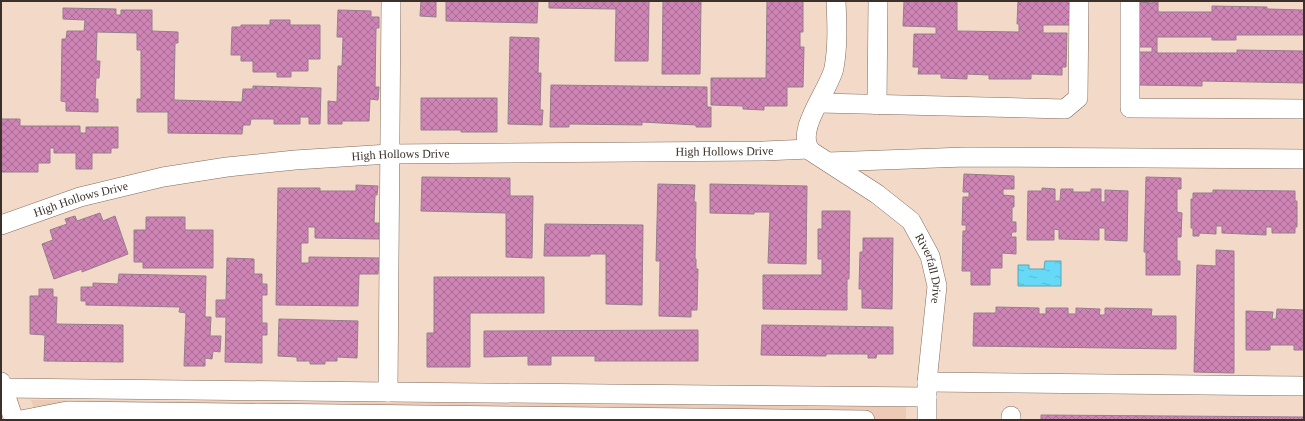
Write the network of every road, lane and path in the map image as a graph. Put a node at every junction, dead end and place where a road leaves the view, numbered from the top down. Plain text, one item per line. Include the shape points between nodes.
1 (391, 1) edge
2 (836, 1) edge
3 (878, 1) edge
4 (1079, 1) edge
5 (1130, 1) edge
6 (819, 103) junction
7 (877, 105) junction
8 (1304, 110) edge
9 (809, 149) junction
10 (390, 154) junction
11 (1304, 160) edge
12 (828, 162) junction
13 (1, 225) edge
14 (2, 386) edge
15 (1304, 386) edge
16 (927, 389) junction
17 (388, 392) junction
18 (69, 415) edge
19 (14, 420) edge
20 (22, 420) edge
21 (865, 420) edge
22 (927, 420) edge

1 - 10 street
2 - 6 street via 837,42 834,70
3 - 7 street
4 - 7 street via 1078,98 1065,109
5 - 8 street via 1130,108
6 - 7 street
6 - 9 street via 806,131
9 - 10 street, High Hollows Drive
9 - 12 street
10 - 13 street, High Hollows Drive via 295,160 163,177 80,197
10 - 17 street
11 - 12 street via 965,157
12 - 16 street, Riverfall Drive via 877,194 911,221 930,256 937,286
14 - 17 street
14 - 19 street
15 - 16 street
16 - 17 street
16 - 22 street, Riverfall Drive
18 - 20 street
18 - 21 street

